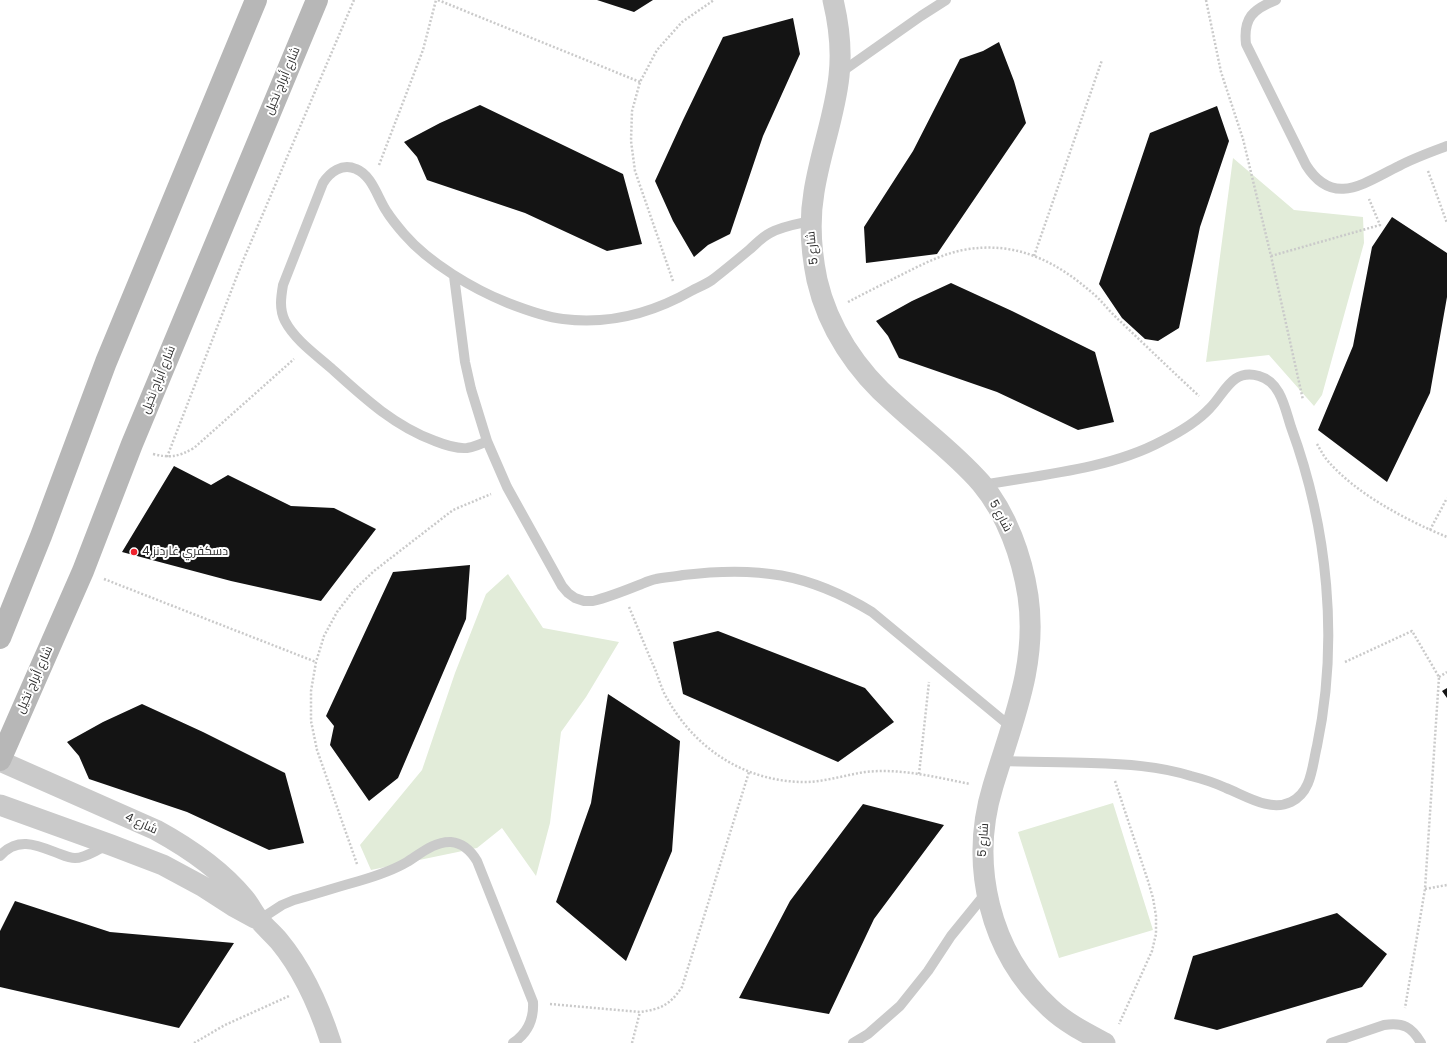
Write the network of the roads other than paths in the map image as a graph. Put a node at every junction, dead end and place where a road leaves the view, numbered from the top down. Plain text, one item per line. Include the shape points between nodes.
1 (256, 0) edge
2 (317, 0) edge
3 (833, 0) edge
4 (946, 0) edge
5 (1276, 0) edge
6 (840, 73) junction
7 (1447, 146) edge
8 (811, 221) junction
9 (454, 276) junction
10 (487, 442) junction
11 (982, 485) junction
12 (0, 638) edge
13 (1011, 727) junction
14 (0, 761) edge
15 (1001, 761) junction
16 (0, 805) edge
17 (111, 845) junction
18 (0, 856) edge
19 (986, 893) junction
20 (260, 920) junction
21 (1111, 1036) edge
22 (331, 1043) edge
23 (513, 1043) edge
24 (854, 1043) edge
25 (1331, 1043) edge
26 (1421, 1043) edge

1 - 12 street via 106,362
2 - 14 street, شارع أبراج نخيل via 132,444 83,571
3 - 6 street, شارع 5 via 838,22
4 - 6 lane
5 - 7 lane via 1265,4 1250,16 1246,25 1246,44 1312,174 1319,182 1340,189 1352,188
6 - 8 street, شارع 5 via 814,190
8 - 9 lane via 769,234 711,281 679,299 640,314 616,318 590,321 538,314 480,291
8 - 11 street, شارع 5 via 812,252 818,282 827,312 844,345 866,375 891,401 957,458
9 - 10 lane via 465,362
9 - 10 lane via 428,257 405,235 387,212 364,174 346,167 336,169 323,183 283,285 281,308 290,329 308,347 368,401 403,426 422,436 458,448 468,448
10 - 13 lane via 507,487 557,578 575,598 593,601 655,579 701,573 750,572 802,579 850,598 872,612
11 - 13 street, شارع 5 via 1000,510 1012,538 1022,567 1028,597 1029,658 1024,688
11 - 15 lane via 1124,458 1162,442 1196,420 1211,408 1227,385 1236,378 1258,375 1276,387 1301,454 1320,536 1326,580 1327,670 1320,730 1307,786 1293,801 1284,804 1264,804 1189,775 1147,766
13 - 15 street, شارع 5
14 - 20 street, شارع 4 via 178,842 219,872 245,899
15 - 19 street, شارع 5 via 987,810 983,865
16 - 17 street, شارع 4
17 - 18 lane via 76,858 34,844 17,845
17 - 20 street, شارع 4 via 163,865
19 - 21 street, شارع 5 via 993,920 1004,946 1035,992 1052,1010 1078,1028
19 - 24 lane via 900,1006
20 - 22 street, شارع 4 via 279,941 310,987
20 - 23 lane via 294,900 393,869 442,842 459,844 472,853 477,861 533,1002 529,1027
25 - 26 lane via 1393,1024 1410,1029

